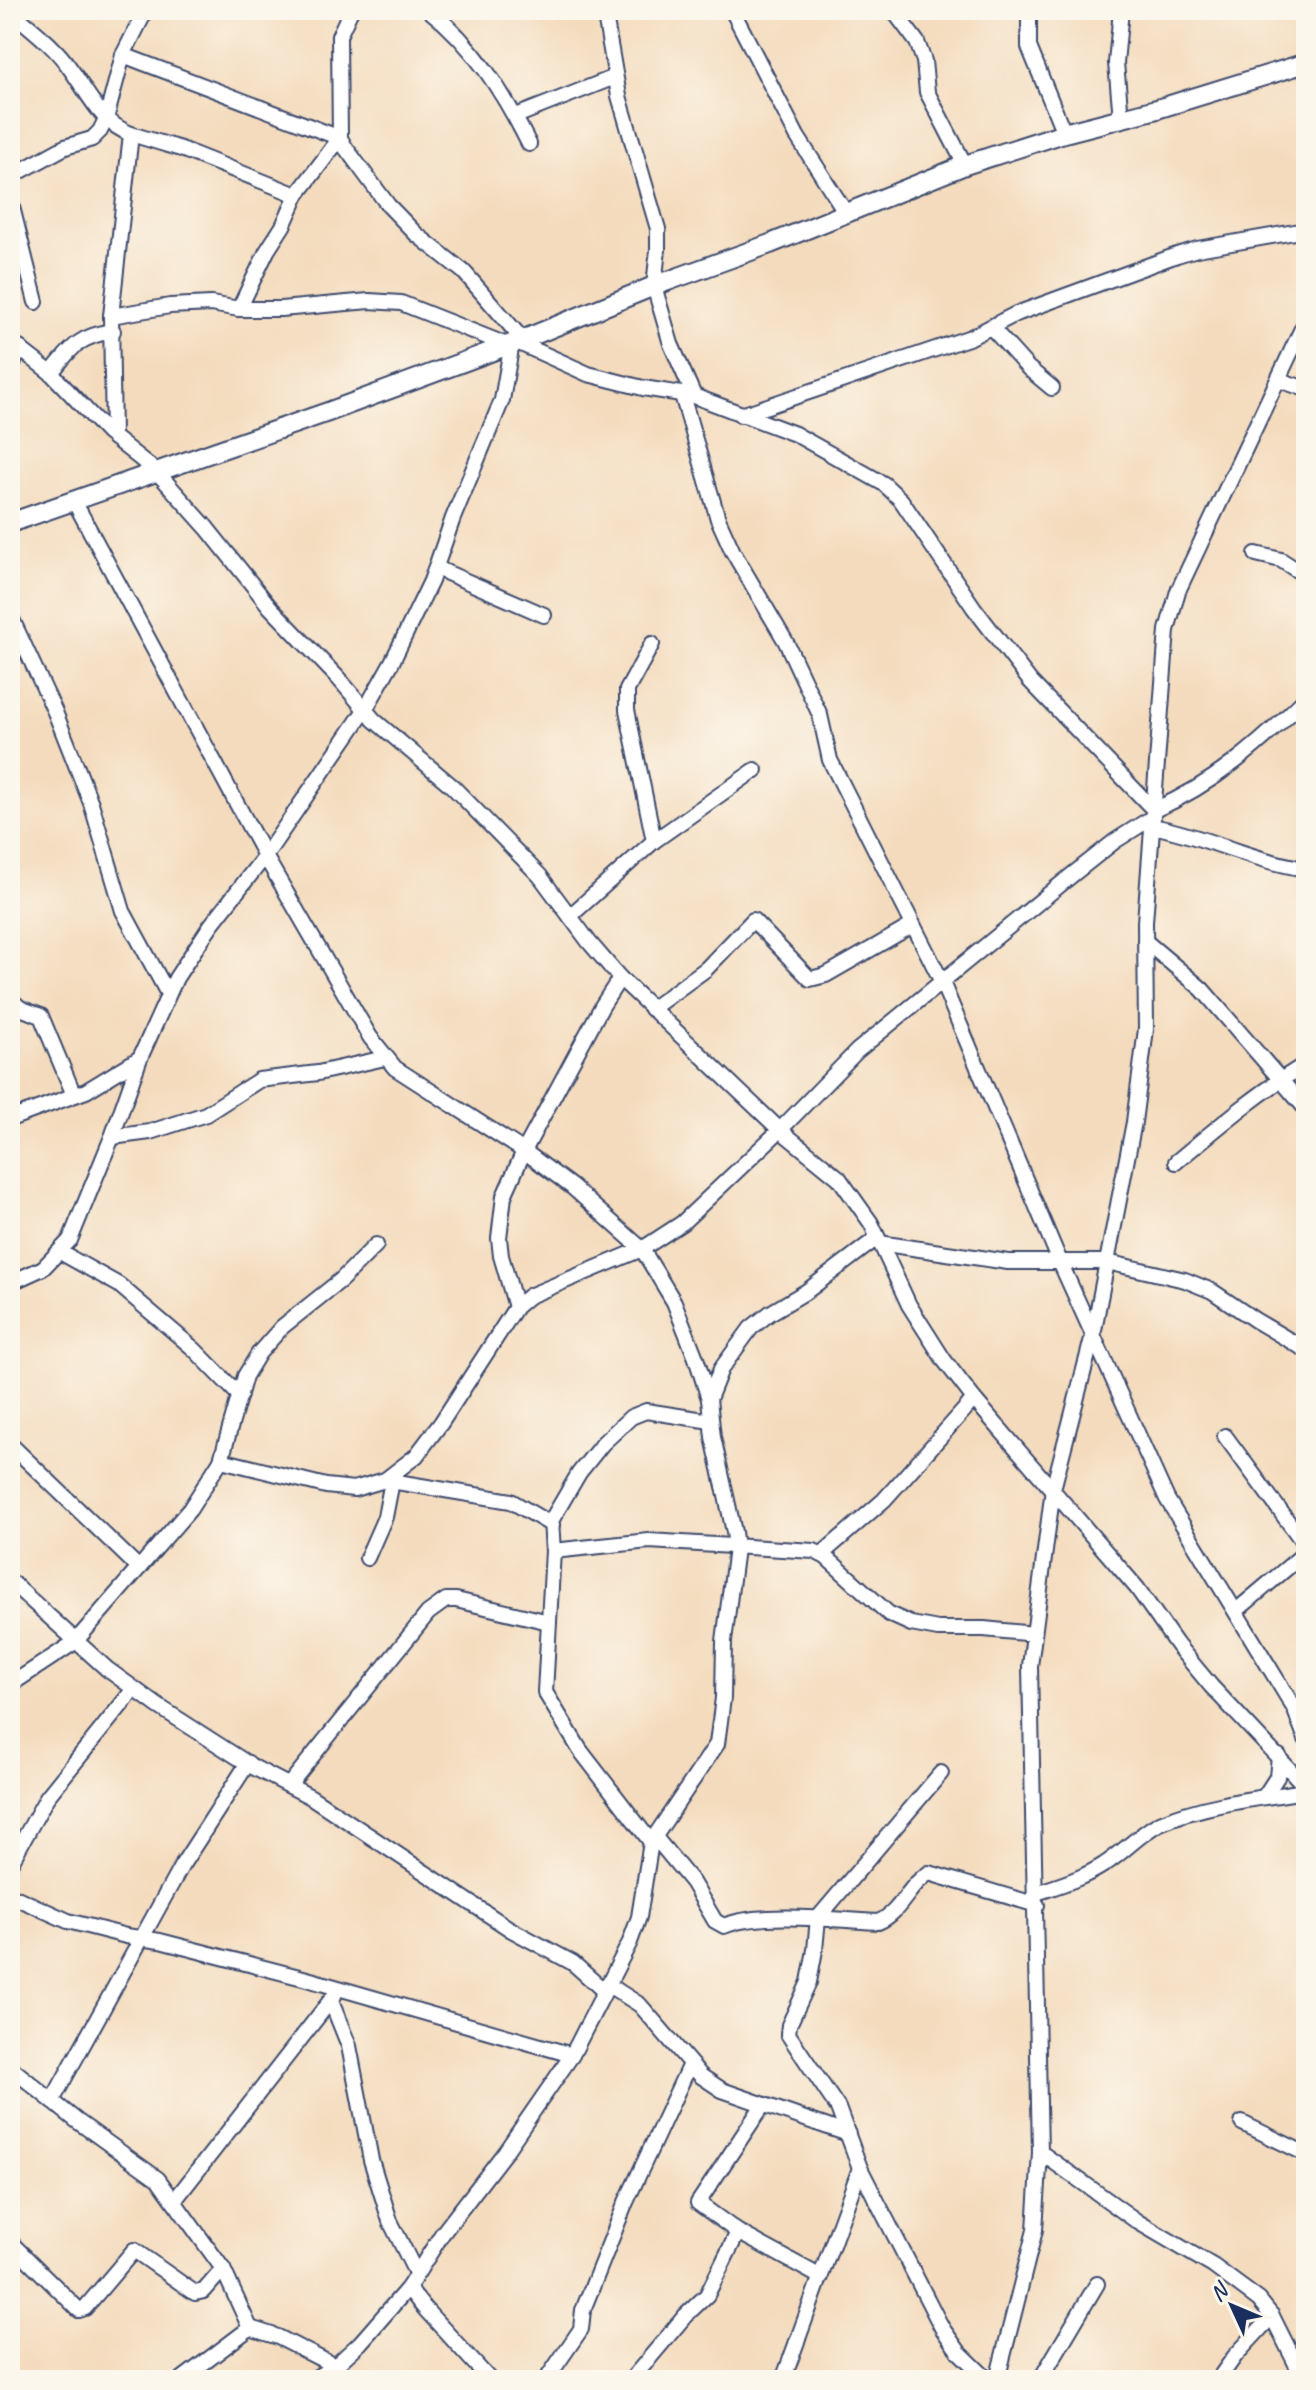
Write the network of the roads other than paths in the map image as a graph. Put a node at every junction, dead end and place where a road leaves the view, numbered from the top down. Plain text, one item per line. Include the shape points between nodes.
1 (146, 10) edge
2 (351, 10) edge
3 (429, 10) edge
4 (604, 10) edge
5 (732, 10) edge
6 (893, 10) edge
7 (1029, 10) edge
8 (1121, 10) edge
9 (11, 11) edge
10 (123, 55) junction
11 (1306, 63) edge
12 (615, 77) junction
13 (516, 116) junction
14 (1121, 118) junction
15 (106, 119) junction
16 (1064, 133) junction
17 (131, 134) junction
18 (340, 138) junction
19 (529, 144) dead end
20 (965, 165) junction
21 (10, 177) edge
22 (297, 195) junction
23 (10, 199) edge
24 (846, 213) junction
25 (1306, 230) edge
26 (654, 286) junction
27 (36, 302) dead end
28 (239, 309) junction
29 (1306, 320) edge
30 (112, 324) junction
31 (991, 327) junction
32 (514, 342) junction
33 (15, 345) edge
34 (10, 368) edge
35 (51, 373) junction
36 (1279, 380) junction
37 (1052, 388) dead end
38 (1306, 389) edge
39 (688, 395) junction
40 (741, 415) junction
41 (113, 437) junction
42 (157, 472) junction
43 (74, 501) junction
44 (10, 523) edge
45 (1256, 554) dead end
46 (436, 568) junction
47 (1306, 576) edge
48 (10, 615) edge
49 (544, 615) dead end
50 (652, 644) dead end
51 (1306, 698) edge
52 (365, 710) junction
53 (755, 770) dead end
54 (1153, 817) junction
55 (654, 841) junction
56 (265, 856) junction
57 (1306, 869) edge
58 (570, 916) junction
59 (913, 925) junction
60 (1145, 941) junction
61 (620, 978) junction
62 (941, 980) junction
63 (168, 994) junction
64 (10, 999) edge
65 (651, 1009) junction
66 (140, 1058) junction
67 (385, 1058) junction
68 (1306, 1064) edge
69 (113, 1076) junction
70 (1280, 1079) junction
71 (132, 1084) junction
72 (74, 1095) junction
73 (1306, 1109) edge
74 (10, 1119) edge
75 (780, 1130) junction
76 (112, 1137) junction
77 (524, 1151) junction
78 (1176, 1162) dead end
79 (878, 1241) junction
80 (376, 1245) dead end
81 (642, 1249) junction
82 (60, 1252) junction
83 (1107, 1262) junction
84 (1061, 1264) junction
85 (10, 1283) edge
86 (516, 1307) junction
87 (1093, 1335) junction
88 (1306, 1350) edge
89 (240, 1396) junction
90 (709, 1399) junction
91 (974, 1399) junction
92 (711, 1421) junction
93 (1225, 1436) dead end
94 (10, 1444) edge
95 (221, 1460) junction
96 (388, 1480) junction
97 (1053, 1489) junction
98 (552, 1525) junction
99 (1306, 1546) edge
100 (736, 1548) junction
101 (553, 1551) junction
102 (1306, 1552) edge
103 (822, 1554) junction
104 (367, 1558) dead end
105 (139, 1568) junction
106 (10, 1581) edge
107 (1236, 1611) junction
108 (549, 1622) junction
109 (1034, 1634) junction
110 (75, 1642) junction
111 (10, 1685) edge
112 (134, 1689) junction
113 (1302, 1719) edge
114 (1306, 1737) edge
115 (1279, 1756) junction
116 (248, 1763) junction
117 (941, 1773) dead end
118 (289, 1785) junction
119 (1306, 1789) edge
120 (1264, 1797) junction
121 (652, 1839) junction
122 (10, 1864) edge
123 (1036, 1892) junction
124 (10, 1895) edge
125 (818, 1918) junction
126 (142, 1938) junction
127 (605, 1987) junction
128 (340, 1988) junction
129 (331, 2001) junction
130 (572, 2055) junction
131 (690, 2064) junction
132 (10, 2067) edge
133 (52, 2101) junction
134 (763, 2105) junction
135 (1242, 2123) dead end
136 (848, 2134) junction
137 (1040, 2152) junction
138 (1306, 2154) edge
139 (860, 2168) junction
140 (174, 2201) junction
141 (738, 2232) junction
142 (10, 2242) edge
143 (223, 2269) junction
144 (416, 2273) junction
145 (821, 2277) junction
146 (1097, 2284) dead end
147 (408, 2288) junction
148 (1272, 2316) junction
149 (250, 2328) junction
150 (309, 2354) junction
151 (335, 2366) junction
152 (181, 2380) edge
153 (310, 2380) edge
154 (490, 2380) edge
155 (546, 2380) edge
156 (631, 2380) edge
157 (783, 2380) edge
158 (988, 2380) edge
159 (997, 2380) edge
160 (1040, 2380) edge
161 (1218, 2380) edge
162 (1304, 2380) edge

1 - 10 street
2 - 18 street via 339,36
3 - 13 street via 480,61
4 - 12 street
5 - 24 street via 797,136
6 - 20 street via 917,42 927,92
7 - 16 street via 1029,47
8 - 14 street via 1116,63
9 - 15 street via 70,67
10 - 15 street
10 - 18 street
11 - 14 street
12 - 13 street
12 - 26 street via 658,229
13 - 19 street
14 - 16 street
15 - 17 street
15 - 21 street via 92,139 65,147
16 - 20 street
17 - 22 street
17 - 30 street
18 - 22 street
18 - 32 street via 388,205 464,272
20 - 24 street
22 - 28 street
23 - 27 street
24 - 26 street
25 - 31 street via 1197,249
26 - 32 street
26 - 39 street
28 - 30 street via 170,306
28 - 32 street via 401,303
29 - 36 street
30 - 35 street via 73,345
30 - 41 street
31 - 37 street
31 - 40 street
32 - 39 street via 614,382
32 - 42 street
32 - 46 street via 502,400
33 - 34 street
33 - 35 street
35 - 41 street
36 - 38 street
36 - 54 street via 1170,613
39 - 40 street
39 - 59 street via 718,519 786,642 820,715 830,760
40 - 54 street via 806,439 894,492 1030,681
41 - 42 street
42 - 43 street
42 - 52 street
43 - 44 street
43 - 56 street
45 - 47 street via 1281,560
46 - 49 street
46 - 52 street
48 - 63 street via 91,803 123,911
50 - 55 street via 627,690 627,700
51 - 54 street via 1223,772
52 - 56 street
52 - 58 street via 494,826
53 - 55 street
54 - 57 street via 1249,856
54 - 60 street
54 - 62 street via 1115,841
55 - 58 street
56 - 63 street via 211,925
56 - 67 street
58 - 61 street
59 - 62 street
59 - 65 street via 810,979 753,920 706,969
60 - 70 street via 1202,989
60 - 83 street via 1146,1029
61 - 65 street
61 - 77 street
62 - 75 street via 857,1051
62 - 84 street
63 - 66 street
64 - 72 street via 41,1016
65 - 75 street
66 - 69 street
66 - 71 street
67 - 76 street via 259,1080 206,1114 150,1132
67 - 77 street
68 - 70 street
69 - 71 street
69 - 72 street
70 - 73 street
70 - 78 street
71 - 76 street
72 - 74 street
75 - 79 street via 839,1178
75 - 81 street via 682,1223
76 - 82 street via 74,1232
77 - 81 street
77 - 86 street via 504,1196 499,1238
79 - 84 street via 1008,1262
79 - 90 street via 751,1328 721,1369
79 - 91 street via 909,1305
80 - 89 street via 282,1327 245,1376
81 - 86 street via 547,1287
81 - 90 street via 674,1302
82 - 85 street via 43,1268
82 - 89 street via 119,1285
83 - 84 street
83 - 87 street
83 - 88 street via 1212,1291
84 - 87 street
86 - 96 street via 441,1423 416,1456
87 - 97 street
87 - 107 street via 1167,1499
89 - 95 street
90 - 92 street
91 - 97 street
91 - 103 street via 884,1500
92 - 98 street via 646,1411 631,1417 579,1473
92 - 100 street
93 - 99 street
94 - 105 street
95 - 96 street via 326,1486 354,1489
95 - 105 street via 190,1509
96 - 98 street via 511,1501
96 - 104 street via 385,1517
97 - 109 street
97 - 115 street via 1211,1686
98 - 101 street
100 - 101 street via 649,1541
100 - 103 street
100 - 121 street via 717,1744
101 - 108 street
102 - 107 street
103 - 109 street via 889,1614 911,1624
105 - 110 street
106 - 110 street
107 - 113 street
108 - 118 street via 456,1600 439,1604
108 - 121 street via 548,1701
109 - 123 street via 1030,1666
110 - 111 street
110 - 112 street
112 - 116 street
112 - 122 street via 47,1797
113 - 114 street
115 - 119 street
115 - 120 street via 1277,1777
116 - 118 street
116 - 126 street
117 - 125 street
118 - 127 street
119 - 120 street
120 - 123 street via 1157,1824 1106,1864
121 - 125 street via 679,1865 719,1925
121 - 127 street via 639,1917
123 - 125 street via 929,1873 878,1922
123 - 137 street
124 - 126 street via 68,1921
125 - 136 street via 809,1982 788,2034 838,2108
126 - 128 street
126 - 133 street
127 - 130 street
127 - 131 street via 640,2005
128 - 129 street
128 - 130 street
129 - 140 street
129 - 144 street via 349,2046 371,2160 390,2221
130 - 144 street
131 - 134 street via 722,2090
131 - 155 street via 626,2202 583,2310 581,2329
132 - 133 street
133 - 140 street via 158,2179
134 - 136 street
134 - 141 street via 698,2203
135 - 138 street
136 - 139 street
137 - 148 street via 1138,2222 1213,2266
137 - 159 street via 1035,2230
139 - 145 street
139 - 158 street via 942,2328
140 - 143 street
141 - 145 street
141 - 156 street via 707,2295
142 - 143 street via 79,2310 134,2250 195,2293 204,2291
143 - 149 street
144 - 147 street
145 - 157 street
146 - 160 street
147 - 151 street
147 - 154 street
148 - 161 street
148 - 162 street
149 - 150 street
149 - 152 street
150 - 151 street
150 - 153 street
151 - 153 street

